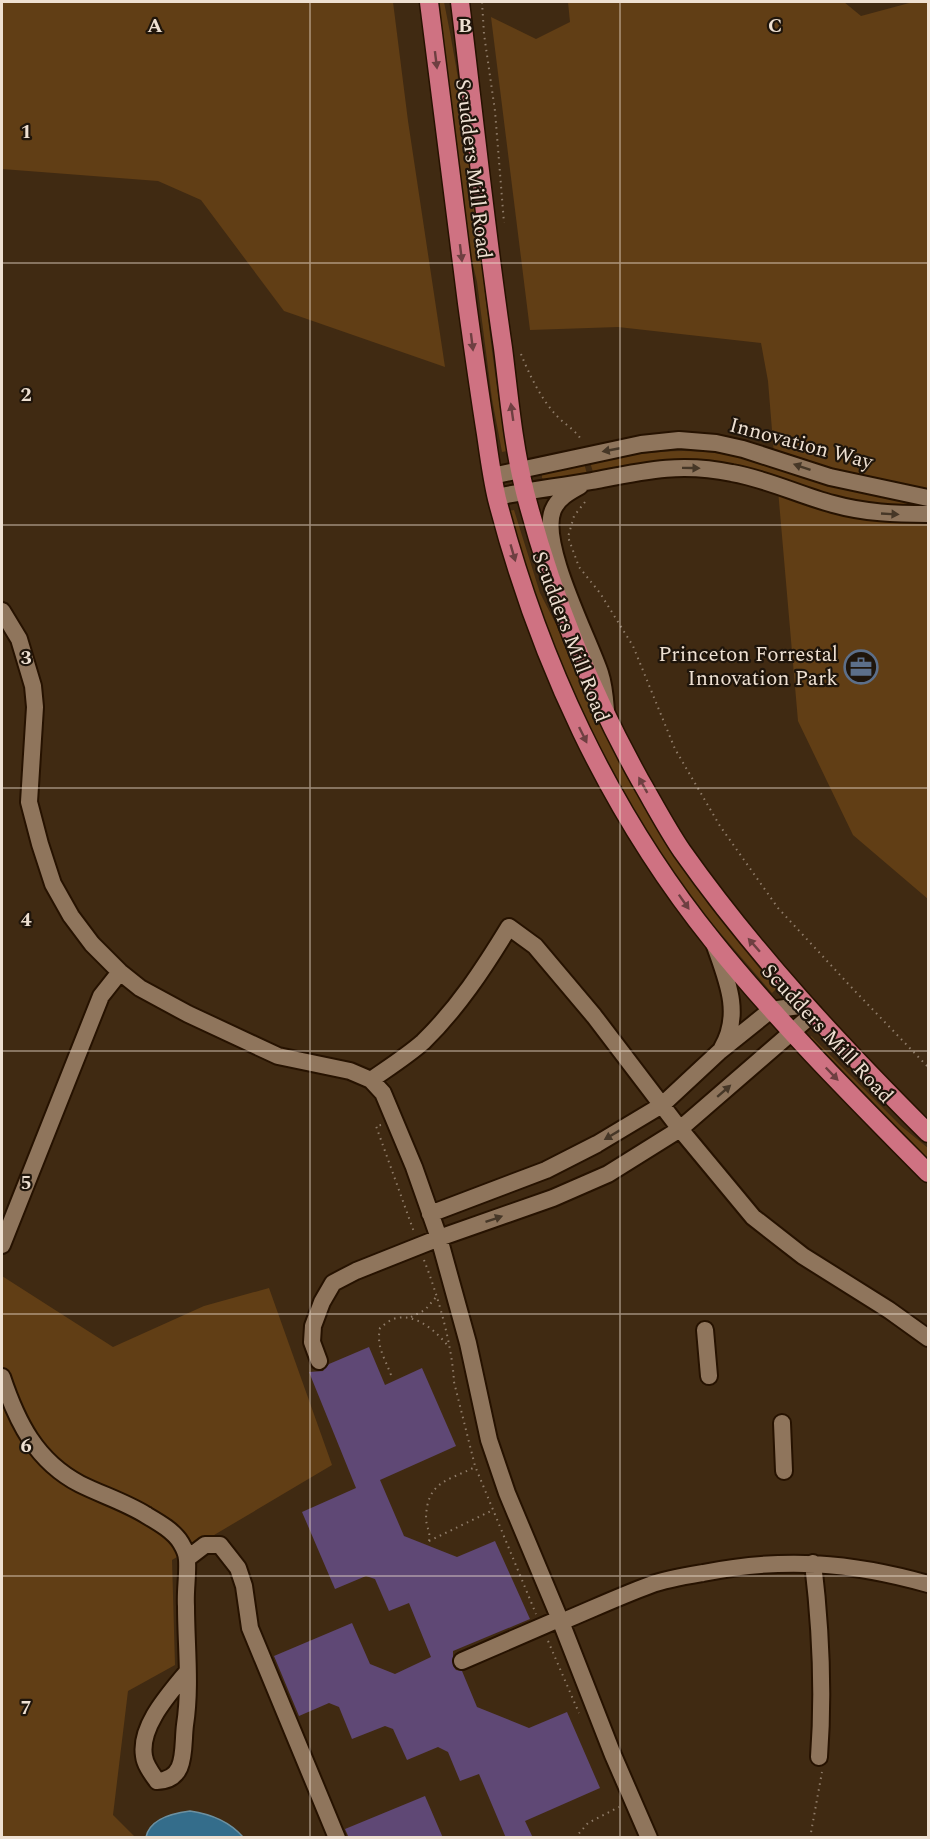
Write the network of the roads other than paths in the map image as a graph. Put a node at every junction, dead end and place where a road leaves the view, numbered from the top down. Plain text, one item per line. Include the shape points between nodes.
1 (429, 2) edge
2 (460, 2) edge
3 (520, 470) junction
4 (492, 476) junction
5 (592, 481) junction
6 (858, 483) junction
7 (525, 491) junction
8 (497, 497) junction
9 (928, 498) edge
10 (852, 509) junction
11 (928, 514) edge
12 (2, 611) edge
13 (606, 714) junction
14 (713, 941) junction
15 (120, 972) junction
16 (810, 1009) junction
17 (771, 1010) junction
18 (791, 1032) junction
19 (720, 1051) junction
20 (371, 1080) junction
21 (662, 1105) junction
22 (680, 1129) junction
23 (928, 1133) edge
24 (928, 1173) edge
25 (430, 1214) junction
26 (439, 1238) junction
27 (2, 1245) edge
28 (705, 1330) dead end
29 (928, 1338) edge
30 (320, 1361) dead end
31 (709, 1376) dead end
32 (2, 1377) edge
33 (782, 1423) dead end
34 (784, 1471) dead end
35 (188, 1558) junction
36 (813, 1563) junction
37 (928, 1584) edge
38 (560, 1620) junction
39 (462, 1661) dead end
40 (187, 1672) junction
41 (821, 1763) road end
42 (337, 1838) edge
43 (649, 1838) edge

1 -> 4 main road, Scudders Mill Road
3 -> 2 main road, Scudders Mill Road
3 - 4 street, Innovation Way
6 -> 3 street, Innovation Way via 743,449 679,440 641,444
3 - 7 main road, Scudders Mill Road
4 - 8 main road, Scudders Mill Road
5 - 7 street
5 -> 10 street via 628,472 701,468 762,480
5 - 13 street via 562,497 552,511 550,531 570,597 600,673
6 - 9 street, Innovation Way
6 - 10 street
7 - 8 street
7 - 13 main road, Scudders Mill Road via 557,599
8 -> 14 main road, Scudders Mill Road via 524,594 583,735 637,832
10 -> 11 street
12 - 15 street via 19,639 33,686 29,802 39,844 53,884 71,916
16 -> 13 main road, Scudders Mill Road via 749,939 682,850
14 - 17 main road, Scudders Mill Road
14 - 19 street via 732,999 732,1024
15 - 20 street via 140,988 188,1014 278,1056 350,1071
15 - 27 street via 101,996
16 - 17 street
16 - 18 street
16 - 23 main road, Scudders Mill Road
17 - 18 main road, Scudders Mill Road
17 - 19 street
22 -> 18 street
18 -> 24 main road, Scudders Mill Road
19 - 21 street
20 - 21 street via 422,1042 453,1008 509,927 535,946
20 - 25 street via 387,1101
21 - 22 street
21 -> 25 street via 546,1170
26 -> 22 street via 608,1174
22 - 29 street via 753,1217 803,1256
25 - 26 street
26 - 30 street via 333,1283 313,1326 312,1342
26 - 38 street via 489,1440
28 - 31 street
32 - 35 street via 27,1438 53,1465 79,1483 117,1498 162,1525 180,1541
33 - 34 street
35 - 40 street
35 - 42 street via 205,1545 220,1545 238,1568 250,1628
36 - 37 street via 849,1566
36 - 38 street via 772,1563 690,1575 651,1584
36 - 41 street via 822,1658
38 - 39 street
38 - 43 street
40 - 40 street via 187,1712 179,1772 165,1781 157,1781 144,1755 145,1738 153,1716

